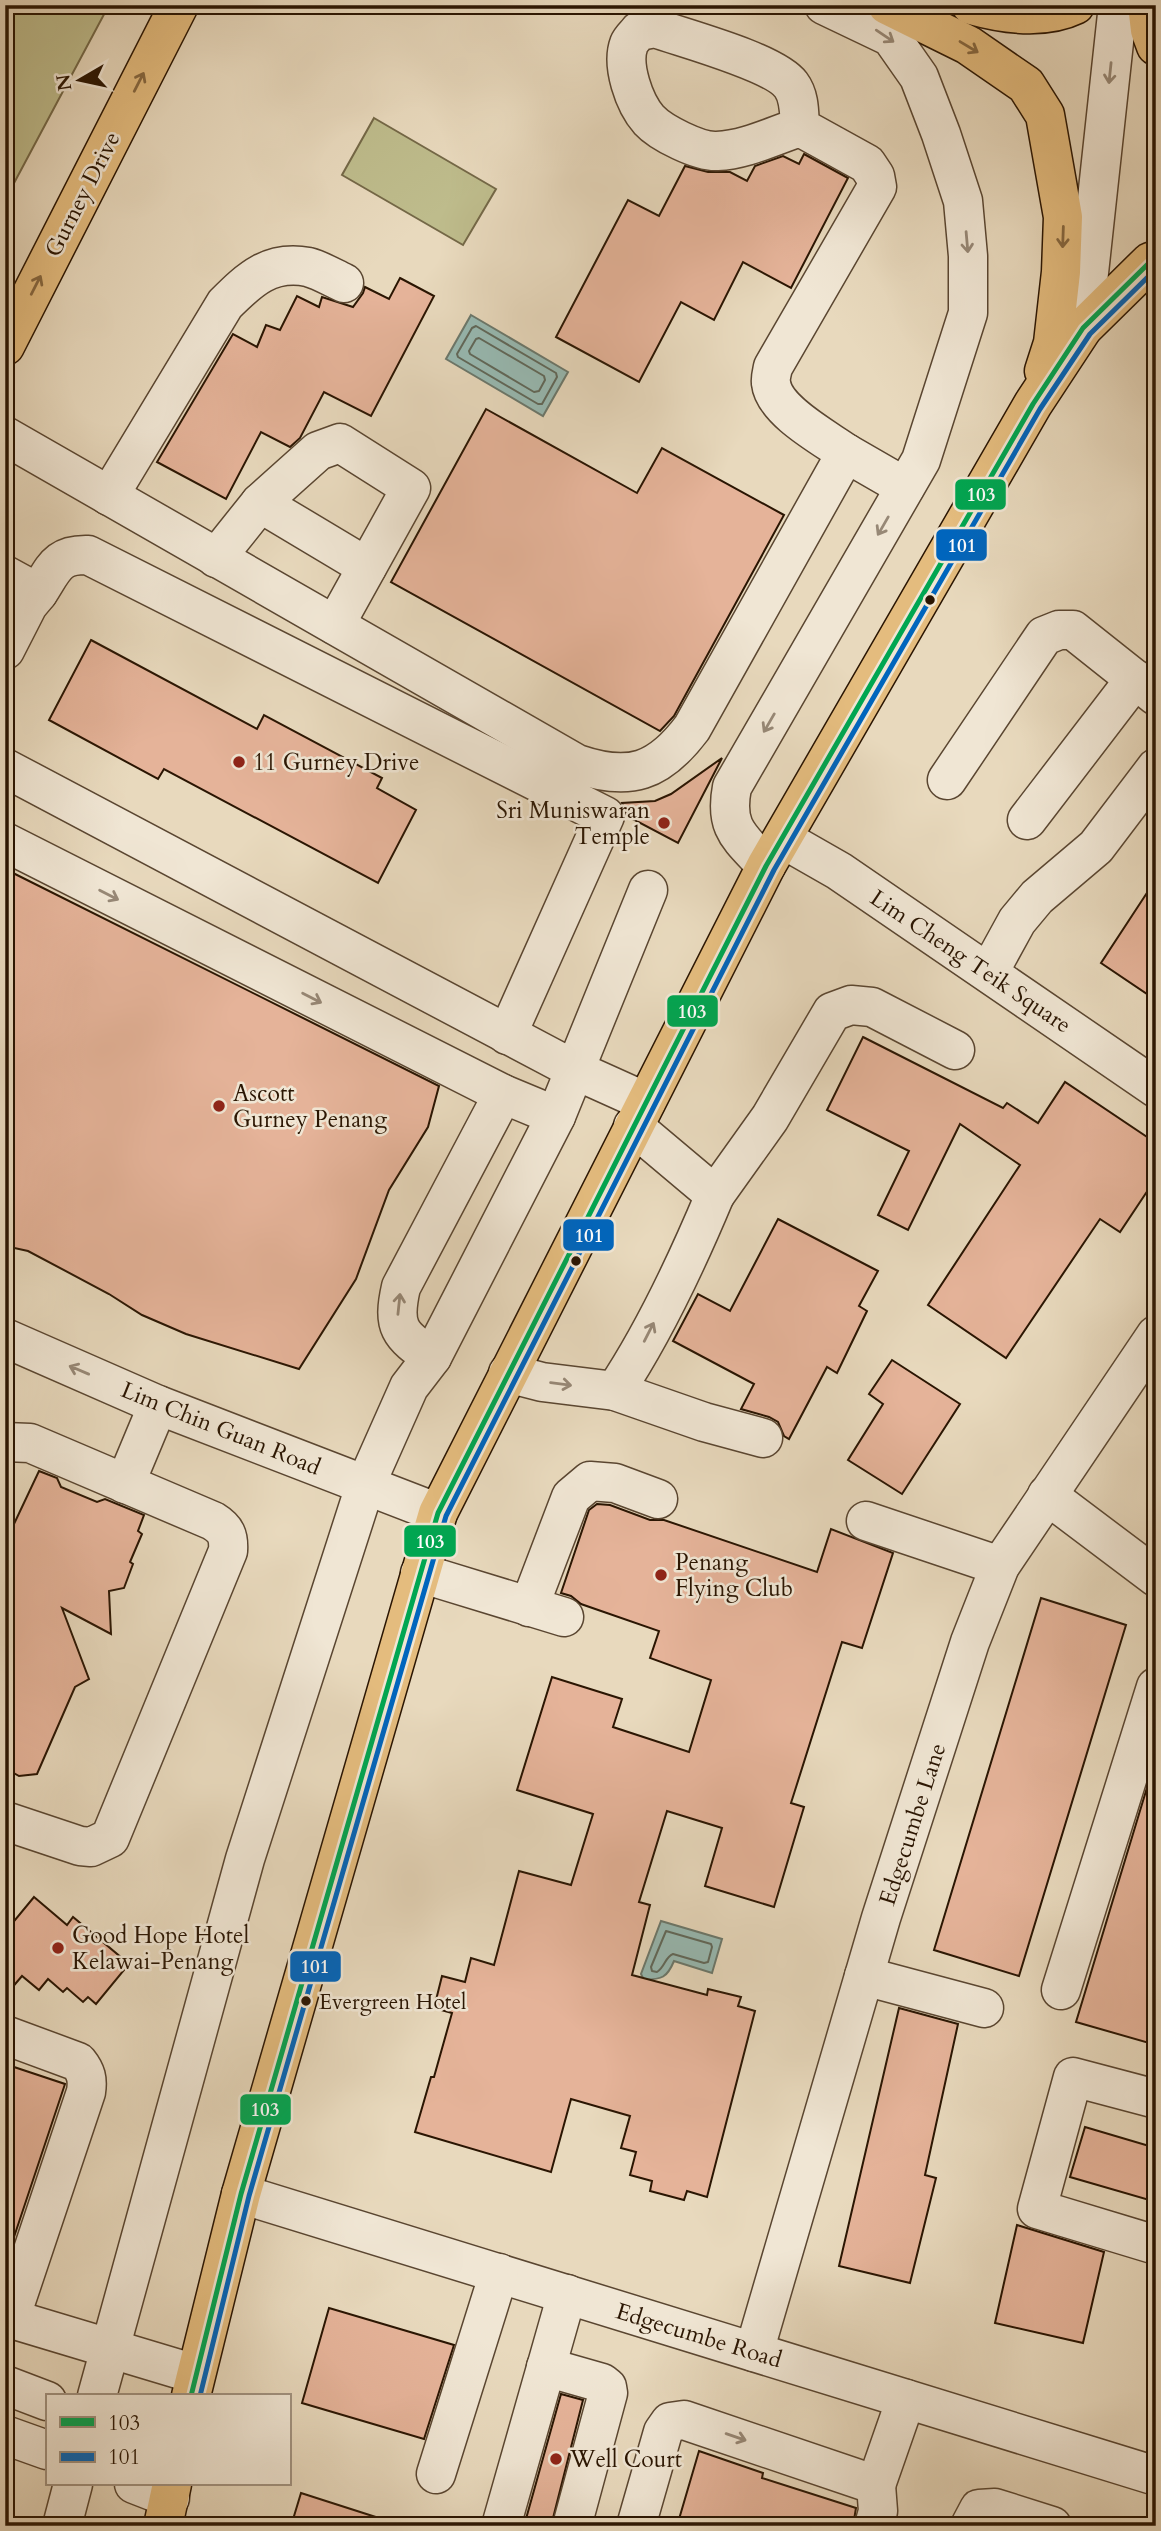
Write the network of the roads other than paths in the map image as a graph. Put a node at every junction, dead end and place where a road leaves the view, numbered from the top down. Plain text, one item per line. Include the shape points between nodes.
1 (179, 5) edge
2 (824, 5) edge
3 (887, 5) edge
4 (971, 5) edge
5 (1075, 5) edge
6 (1118, 5) edge
7 (1147, 5) edge
8 (1156, 46) edge
9 (800, 127) dead end
10 (1156, 260) edge
11 (344, 284) dead end
12 (1083, 328) junction
13 (5, 346) edge
14 (1033, 404) junction
15 (5, 436) edge
16 (846, 453) junction
17 (905, 487) junction
18 (109, 496) junction
19 (260, 503) junction
20 (216, 558) junction
21 (367, 567) junction
22 (5, 575) edge
23 (38, 593) junction
24 (335, 625) junction
25 (5, 650) edge
26 (1146, 688) edge
27 (5, 768) edge
28 (1156, 768) edge
29 (947, 780) dead end
30 (1027, 820) dead end
31 (5, 842) edge
32 (774, 853) junction
33 (648, 890) dead end
34 (989, 972) junction
35 (507, 1035) junction
36 (955, 1050) dead end
37 (575, 1070) junction
38 (1156, 1088) edge
39 (503, 1094) junction
40 (640, 1114) junction
41 (556, 1116) junction
42 (715, 1195) junction
43 (1156, 1335) edge
44 (5, 1338) edge
45 (432, 1357) junction
46 (508, 1373) junction
47 (615, 1391) junction
48 (158, 1405) junction
49 (763, 1438) dead end
50 (5, 1441) edge
51 (125, 1484) junction
52 (365, 1486) junction
53 (1047, 1494) junction
54 (658, 1499) dead end
55 (438, 1513) junction
56 (866, 1521) dead end
57 (1000, 1566) junction
58 (420, 1573) junction
59 (1156, 1577) edge
60 (1156, 1686) edge
61 (5, 1821) edge
62 (864, 1976) junction
63 (1061, 1990) dead end
64 (984, 2008) dead end
65 (5, 2035) edge
66 (1156, 2099) edge
67 (241, 2193) junction
68 (1156, 2245) edge
69 (499, 2273) junction
70 (567, 2294) junction
71 (8, 2318) edge
72 (109, 2348) junction
73 (754, 2352) junction
74 (546, 2367) junction
75 (5, 2385) edge
76 (193, 2385) edge
77 (98, 2394) edge
78 (906, 2399) junction
79 (46, 2401) edge
80 (5, 2435) edge
81 (46, 2450) edge
82 (436, 2474) dead end
83 (1156, 2476) edge
84 (876, 2485) junction
85 (72, 2486) edge
86 (138, 2486) edge
87 (168, 2502) edge
88 (62, 2526) edge
89 (501, 2526) edge
90 (572, 2526) edge
91 (636, 2526) edge
92 (874, 2526) edge
93 (970, 2526) edge
94 (1052, 2526) edge

13 -> 1 main road, Gurney Drive
2 -> 17 street via 891,37 919,78 963,201 968,313 921,460
3 -> 14 main road via 968,45 1026,85 1045,115 1063,217 1061,272 1053,343
4 - 5 main road via 1040,15
6 -> 12 street
7 - 8 main road
9 - 16 street via 867,164 877,187 773,367 770,382 786,410
10 - 12 main road
11 - 18 street via 309,267 274,267 249,281 225,304
12 - 14 main road
14 - 32 main road
15 - 18 street
16 - 17 street
16 - 24 street via 692,728 676,749 655,765 616,773 578,764
17 -> 32 street via 732,787 731,824
18 - 20 street
19 - 20 street
19 - 21 street
19 - 21 street via 318,451 340,443 411,488
20 - 24 street
21 - 24 street
22 - 23 street
23 - 25 street
23 - 35 street via 58,563 72,555 88,555 605,816
26 - 29 street via 1073,630 1044,636
26 - 30 street
27 - 35 street
28 - 34 street via 1096,847 1037,897 1017,921
31 -> 39 street
32 - 34 street, Lim Cheng Teik Square via 838,871
32 - 40 main road
33 - 37 street
34 - 38 street, Lim Cheng Teik Square
35 - 37 street
36 - 42 street via 872,1007 851,1005 832,1012 770,1118
37 - 40 street
37 - 41 street
39 - 41 street
45 -> 39 street via 408,1341 401,1330 396,1310 401,1287
40 - 42 street
40 - 46 main road
41 - 45 street
47 -> 42 street via 633,1364
43 - 53 street, Edgecumbe Lane
48 -> 44 street, Lim Chin Guan Road
45 - 52 street via 409,1387
46 -> 47 street
46 - 55 main road
47 - 49 street
48 - 51 street
48 - 52 street, Lim Chin Guan Road
50 - 51 street via 30,1443
51 - 61 street via 223,1527 229,1538 228,1551 110,1838 91,1847 80,1846
52 - 55 street, Lim Chin Guan Road
52 - 72 street via 244,1859
53 - 57 street, Edgecumbe Lane
53 - 59 street
54 - 58 street via 615,1483 590,1481 571,1497 546,1612
55 - 58 main road
56 - 57 street
57 - 62 street, Edgecumbe Lane via 970,1642
58 - 67 main road
60 - 63 street
62 - 64 street
62 - 73 street, Edgecumbe Lane
65 - 71 street via 78,2062 88,2081
66 - 68 street via 1073,2077 1037,2210
67 - 69 street, Edgecumbe Road
67 - 76 main road
69 - 70 street, Edgecumbe Road
69 - 82 street
70 - 73 street, Edgecumbe Road
70 - 74 street
71 - 72 street
72 - 76 street
72 - 77 street
73 - 78 street, Edgecumbe Road
74 - 89 street
74 - 90 street via 602,2383 608,2393
75 - 79 street
78 - 83 street, Edgecumbe Road
78 - 84 street
80 - 81 street
91 -> 84 street via 663,2432 670,2422 684,2420
84 - 92 street
85 - 88 street
86 - 87 street
93 - 94 street via 979,2509 995,2508

